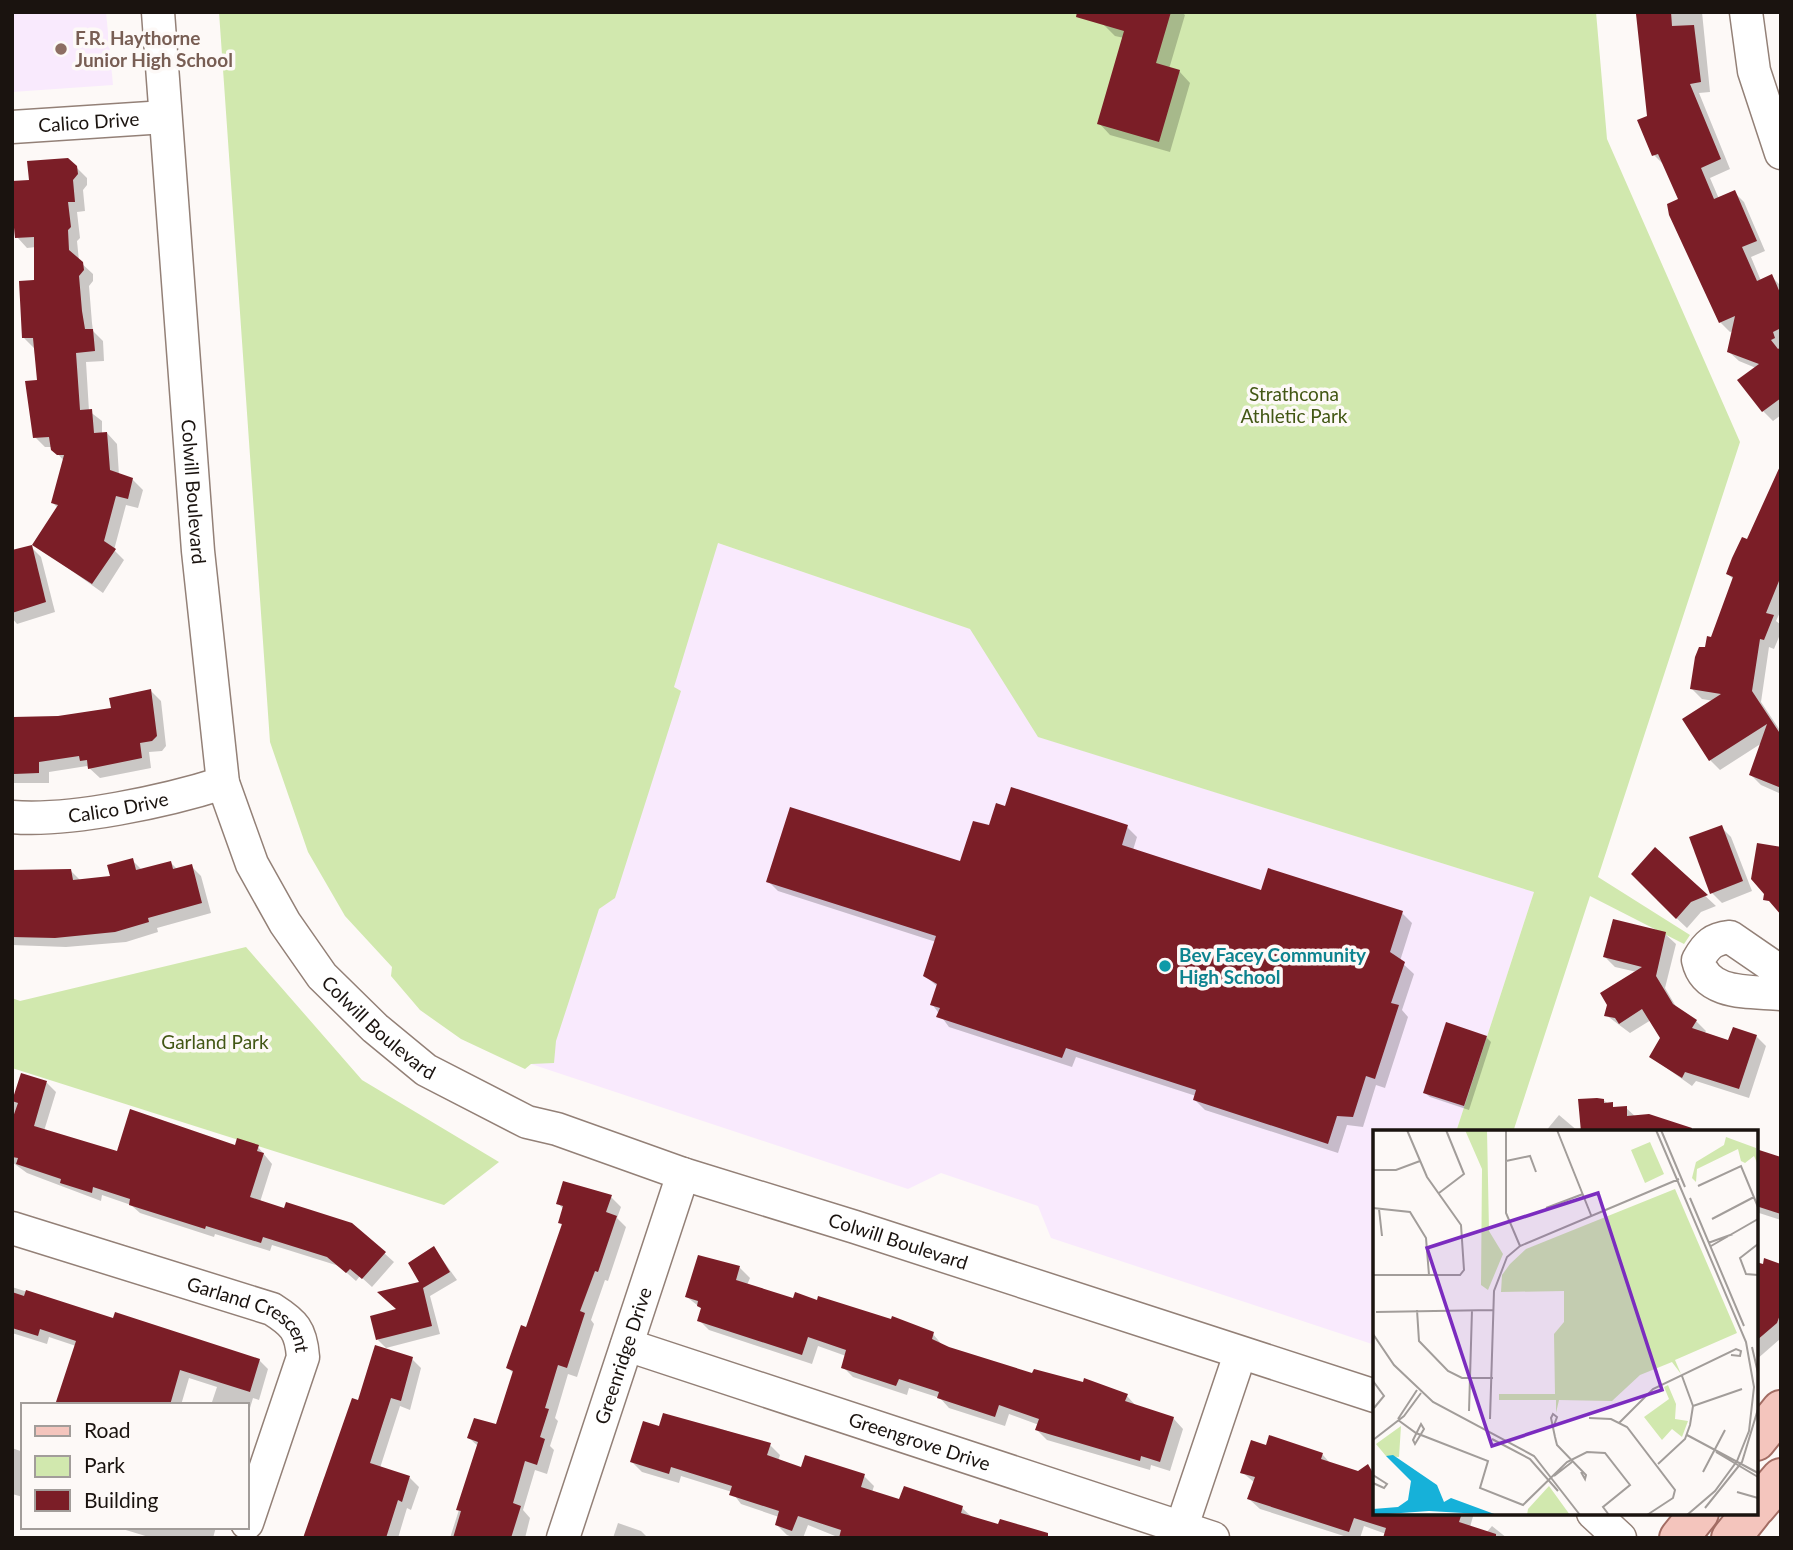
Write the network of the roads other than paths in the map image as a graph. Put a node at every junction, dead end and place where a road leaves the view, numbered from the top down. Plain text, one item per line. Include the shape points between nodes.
1 (158, 12) edge
2 (1746, 12) edge
3 (165, 117) junction
4 (12, 127) edge
5 (1781, 153) edge
6 (223, 783) junction
7 (12, 817) edge
8 (1781, 972) edge
9 (1781, 994) edge
10 (683, 1174) junction
11 (12, 1228) edge
12 (627, 1345) junction
13 (1240, 1354) junction
14 (1373, 1395) edge
15 (1781, 1410) edge
16 (1758, 1429) edge
17 (1758, 1439) edge
18 (1781, 1478) edge
19 (1758, 1505) edge
20 (1595, 1515) edge
21 (1697, 1515) edge
22 (1749, 1515) edge
23 (248, 1519) edge
24 (1180, 1532) edge
25 (563, 1538) edge
26 (1213, 1538) edge
27 (1620, 1538) edge
28 (1679, 1538) edge
29 (1731, 1538) edge

1 - 3 street, Colwill Boulevard
2 - 5 street via 1754,71
3 - 4 street, Calico Drive
3 - 6 street, Colwill Boulevard via 198,551
6 - 7 street, Calico Drive via 192,793 43,820
6 - 10 street, Colwill Boulevard via 252,864 285,923 322,976 374,1028 426,1070 471,1096 527,1122
8 - 9 street via 1730,937 1715,939 1698,960 1701,973 1718,987
10 - 12 street, Greenridge Drive
10 - 13 street, Colwill Boulevard
11 - 23 street, Garland Crescent via 272,1309 295,1324 302,1335 303,1357
12 - 24 street, Greengrove Drive
12 - 25 street, Greenridge Drive
13 - 14 street, Colwill Boulevard
13 - 24 street
15 - 16 main road
15 - 17 main road
18 - 19 main road
20 - 27 street
21 - 28 main road
22 - 29 main road
24 - 26 street, Greengrove Drive

